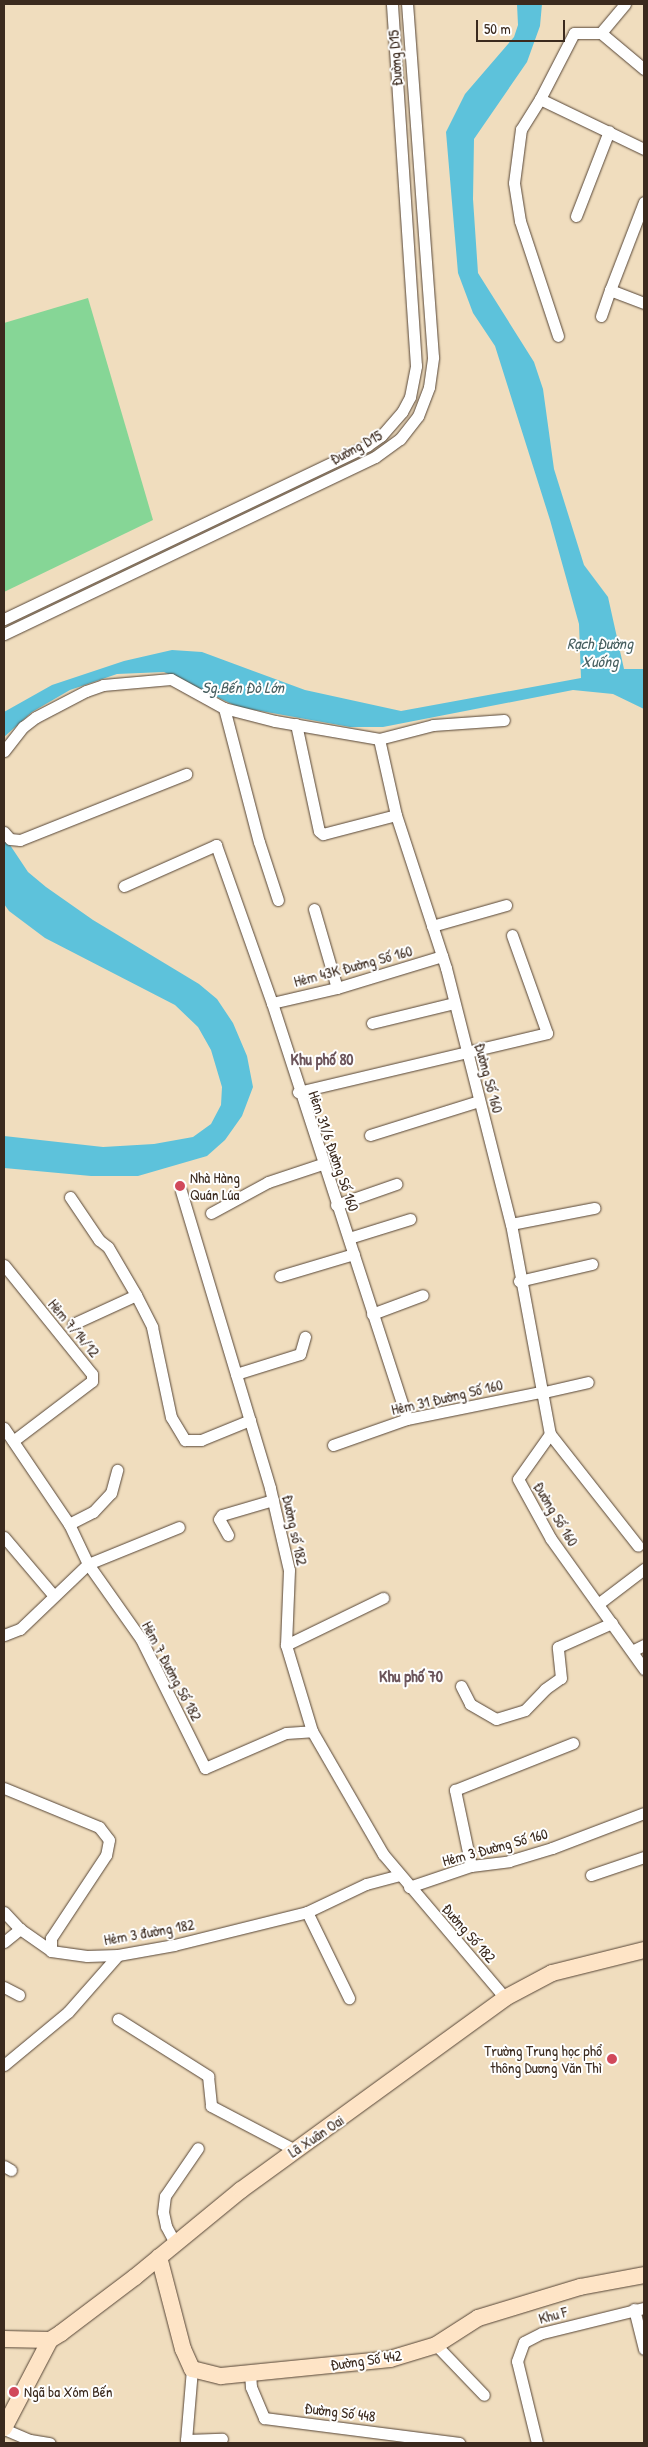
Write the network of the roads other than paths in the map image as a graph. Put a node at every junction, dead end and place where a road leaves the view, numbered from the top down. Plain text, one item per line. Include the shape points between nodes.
1 (392, 4) edge
2 (407, 4) edge
3 (625, 4) edge
4 (601, 33) junction
5 (644, 69) edge
6 (540, 99) junction
7 (609, 131) junction
8 (644, 148) edge
9 (644, 202) edge
10 (576, 216) dead end
11 (426, 278) junction
12 (410, 279) junction
13 (610, 290) junction
14 (644, 303) edge
15 (601, 316) dead end
16 (558, 336) dead end
17 (220, 515) junction
18 (223, 527) junction
19 (4, 619) edge
20 (4, 634) edge
21 (224, 708) junction
22 (504, 720) dead end
23 (296, 724) junction
24 (379, 739) junction
25 (4, 751) edge
26 (186, 774) dead end
27 (396, 816) junction
28 (4, 832) edge
29 (124, 886) dead end
30 (278, 900) dead end
31 (506, 905) dead end
32 (314, 909) dead end
33 (432, 926) junction
34 (512, 935) dead end
35 (442, 956) junction
36 (337, 988) junction
37 (272, 1003) junction
38 (454, 1003) junction
39 (372, 1022) dead end
40 (465, 1050) junction
41 (298, 1092) junction
42 (479, 1101) junction
43 (370, 1135) dead end
44 (322, 1164) junction
45 (396, 1184) dead end
46 (181, 1191) dead end
47 (70, 1197) dead end
48 (336, 1205) junction
49 (594, 1208) dead end
50 (211, 1213) dead end
51 (410, 1219) dead end
52 (511, 1224) junction
53 (349, 1238) junction
54 (354, 1254) junction
55 (592, 1264) dead end
56 (4, 1265) edge
57 (280, 1276) dead end
58 (519, 1281) junction
59 (136, 1295) junction
60 (423, 1295) dead end
61 (372, 1314) junction
62 (73, 1324) dead end
63 (305, 1338) dead end
64 (236, 1374) junction
65 (588, 1382) dead end
66 (540, 1392) junction
67 (407, 1419) junction
68 (250, 1420) junction
69 (4, 1428) edge
70 (550, 1434) junction
71 (13, 1441) junction
72 (333, 1445) dead end
73 (117, 1470) dead end
74 (273, 1500) junction
75 (69, 1524) junction
76 (179, 1527) dead end
77 (228, 1535) dead end
78 (4, 1537) edge
79 (638, 1546) dead end
80 (88, 1564) junction
81 (644, 1569) edge
82 (54, 1596) junction
83 (383, 1598) dead end
84 (598, 1604) junction
85 (612, 1623) junction
86 (4, 1636) edge
87 (286, 1645) junction
88 (644, 1645) edge
89 (632, 1651) junction
90 (644, 1669) edge
91 (461, 1686) dead end
92 (312, 1731) junction
93 (573, 1744) dead end
94 (4, 1788) edge
95 (644, 1813) edge
96 (644, 1856) edge
97 (471, 1866) junction
98 (399, 1875) junction
99 (591, 1876) dead end
100 (409, 1887) junction
101 (4, 1912) edge
102 (307, 1912) junction
103 (20, 1930) junction
104 (4, 1942) edge
105 (644, 1950) edge
106 (51, 1951) junction
107 (118, 1955) junction
108 (4, 1986) edge
109 (19, 1995) dead end
110 (349, 1998) dead end
111 (505, 1998) junction
112 (118, 2019) dead end
113 (4, 2065) edge
114 (198, 2148) dead end
115 (295, 2150) junction
116 (175, 2242) junction
117 (159, 2257) junction
118 (644, 2275) edge
119 (639, 2308) edge
120 (5, 2336) edge
121 (50, 2340) junction
122 (436, 2345) junction
123 (644, 2349) edge
124 (192, 2369) junction
125 (250, 2373) junction
126 (484, 2395) dead end
127 (4, 2428) edge
128 (222, 2439) dead end
129 (186, 2442) edge
130 (50, 2443) edge
131 (459, 2443) edge
132 (537, 2443) edge

1 - 12 street, Đường D15
2 - 11 street, Đường D15
3 - 4 street
4 - 5 street
4 - 6 street via 574,33
6 - 7 street
6 - 16 street via 521,129 514,183 520,221
7 - 8 street
7 - 10 street
9 - 13 street
11 - 12 street
11 - 18 street, Đường D15 via 432,372 424,401 410,427 400,439 375,457
12 - 17 street, Đường D15 via 416,351 414,382 410,397 392,426 368,445
13 - 14 street
13 - 15 street
17 - 18 street
17 - 19 street, Đường D15
18 - 20 street, Đường D15
21 - 23 street
21 - 25 street via 171,679 103,686 44,712 23,727
21 - 30 street via 259,842
22 - 24 street via 433,725
23 - 24 street
23 - 27 street via 318,831 323,834
24 - 27 street, Đường Số 160
26 - 28 street via 20,840 10,839
27 - 33 street, Đường Số 160
29 - 37 street, Hẻm 31/6 Đường Số 160 via 216,846
31 - 33 street
32 - 36 street
33 - 35 street, Đường Số 160
34 - 40 street via 547,1033
35 - 36 street, Hẻm 43K Đường Số 160
35 - 38 street, Đường Số 160
36 - 37 street, Hẻm 43K Đường Số 160
37 - 41 street, Hẻm 31/6 Đường Số 160
38 - 39 street
38 - 40 street, Đường Số 160
40 - 41 street
40 - 42 street, Đường Số 160
41 - 44 street, Hẻm 31/6 Đường Số 160
42 - 43 street
42 - 52 street, Đường Số 160
44 - 48 street, Hẻm 31/6 Đường Số 160
44 - 50 street via 268,1182
45 - 48 street
46 - 64 street, Đường số 182
47 - 59 street via 99,1240 108,1247
48 - 53 street, Hẻm 31/6 Đường Số 160
49 - 52 street
51 - 53 street
52 - 58 street, Đường Số 160
53 - 54 street, Hẻm 31/6 Đường Số 160
54 - 57 street
54 - 61 street, Hẻm 31/6 Đường Số 160
55 - 58 street
56 - 71 street, Hẻm 7/14/12 via 92,1374 92,1381
58 - 66 street, Đường Số 160
59 - 62 street
59 - 68 street via 152,1327 171,1417 185,1440 200,1440
60 - 61 street
61 - 67 street, Hẻm 31/6 Đường Số 160
63 - 64 street via 300,1354
64 - 68 street, Đường số 182
65 - 66 street, Hẻm 31 Đường Số 160
66 - 67 street, Hẻm 31 Đường Số 160
66 - 70 street, Đường Số 160
67 - 72 street, Hẻm 31 Đường Số 160
68 - 74 street, Đường số 182
69 - 71 street
70 - 79 street
70 - 84 street, Đường Số 160 via 518,1479 551,1538
71 - 75 street
73 - 75 street via 111,1493 93,1512
74 - 77 street via 222,1515 219,1519
74 - 87 street, Đường số 182 via 289,1570
75 - 80 street
76 - 80 street
78 - 82 street
80 - 82 street
80 - 92 street, Hẻm 7 Đường Số 182 via 141,1640 205,1768 286,1733
81 - 84 street
82 - 86 street via 20,1630
83 - 87 street
84 - 85 street, Đường Số 160
85 - 89 street, Đường Số 160
85 - 91 street via 558,1647 561,1678 525,1710 496,1719 470,1704
87 - 92 street, Đường số 182
88 - 89 street
89 - 90 street, Đường Số 160
92 - 98 street, Đường số 182 via 383,1854
93 - 97 street via 455,1790
94 - 106 street via 99,1827 109,1840 106,1855 52,1938
95 - 97 street, Hẻm 3 Đường Số 160 via 552,1848 509,1861
96 - 99 street
97 - 100 street, Hẻm 3 Đường Số 160
98 - 100 street, Đường số 182
98 - 102 street, Hẻm 3 đường 182 via 366,1884
100 - 111 street, Đường Số 182
101 - 103 street
102 - 107 street, Hẻm 3 đường 182
102 - 110 street
103 - 104 street
103 - 106 street
105 - 111 main road, Lã Xuân Oai via 552,1973
106 - 107 street, Hẻm 3 đường 182 via 87,1956
107 - 113 street via 62,2018
108 - 109 street
111 - 115 main road, Lã Xuân Oai
112 - 115 street via 208,2076 211,2106
114 - 116 street via 165,2196 163,2212 166,2226
115 - 116 main road, Lã Xuân Oai
116 - 117 main road, Lã Xuân Oai
117 - 121 main road, Lã Xuân Oai
117 - 124 main road via 183,2349
118 - 122 main road, Đường Số 442 via 580,2287 478,2318
119 - 123 street
119 - 132 street, Khu F via 542,2333 524,2342 517,2361
120 - 121 main road
121 - 127 main road
122 - 125 main road, Đường Số 442 via 390,2360
122 - 126 street
124 - 125 main road, Đường Số 442 via 221,2376
124 - 129 street
125 - 131 street, Đường Số 448 via 251,2387 264,2418
127 - 130 street via 30,2440
128 - 129 street

